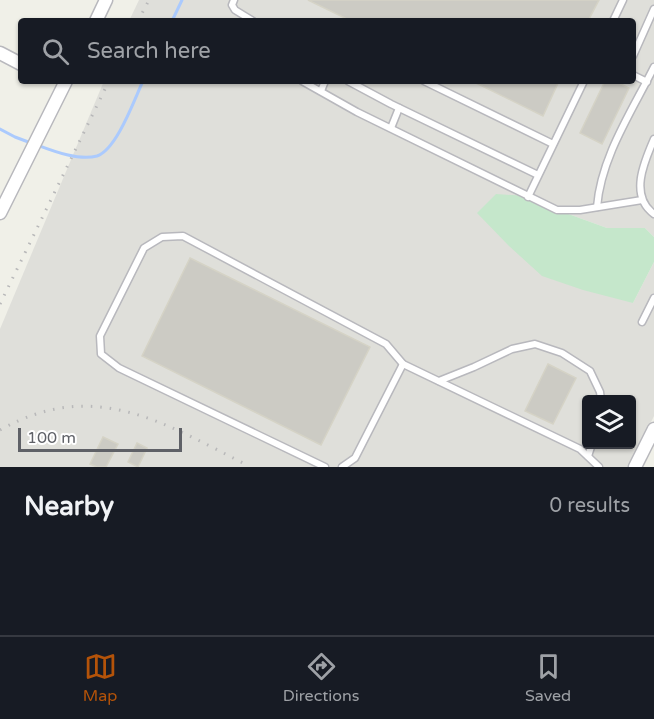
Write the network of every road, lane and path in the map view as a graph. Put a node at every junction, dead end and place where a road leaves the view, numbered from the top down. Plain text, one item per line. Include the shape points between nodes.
1 (106, 0) edge
2 (234, 0) edge
3 (623, 0) edge
4 (654, 9) edge
5 (97, 18) edge
6 (248, 18) edge
7 (614, 18) edge
8 (636, 49) edge
9 (0, 53) edge
10 (18, 62) edge
11 (654, 67) edge
12 (636, 76) edge
13 (647, 82) junction
14 (61, 84) edge
15 (307, 84) edge
16 (324, 84) edge
17 (354, 84) edge
18 (430, 84) edge
19 (583, 84) edge
20 (321, 92) junction
21 (399, 108) junction
22 (391, 128) junction
23 (654, 139) edge
24 (553, 144) junction
25 (538, 175) junction
26 (528, 196) junction
27 (642, 200) junction
28 (597, 207) junction
29 (1, 210) edge
30 (654, 214) edge
31 (654, 298) edge
32 (642, 322) dead end
33 (403, 364) junction
34 (439, 381) junction
35 (600, 395) edge
36 (654, 429) edge
37 (590, 449) edge
38 (588, 456) junction
39 (325, 467) edge
40 (342, 467) edge
41 (598, 467) edge
42 (635, 467) edge

1 - 5 street
2 - 6 lane via 232,5
3 - 7 lane
4 - 8 lane
9 - 10 street
11 - 13 lane
12 - 13 lane
13 - 28 lane via 611,153 598,187
14 - 29 street
15 - 20 lane
16 - 20 lane
17 - 21 lane
18 - 24 lane
19 - 24 lane
20 - 22 lane
21 - 22 lane
21 - 25 lane
22 - 26 lane
23 - 27 lane via 644,162
24 - 25 lane
25 - 26 lane
26 - 28 lane via 557,210
27 - 28 lane
27 - 30 lane
31 - 32 lane
33 - 34 lane
33 - 39 lane via 386,344 183,236 162,237 144,248 100,336 101,354 119,368
33 - 40 lane via 355,458
34 - 35 lane via 512,348 536,344 562,353 590,371
34 - 38 lane
36 - 42 street
37 - 38 lane
38 - 41 lane

